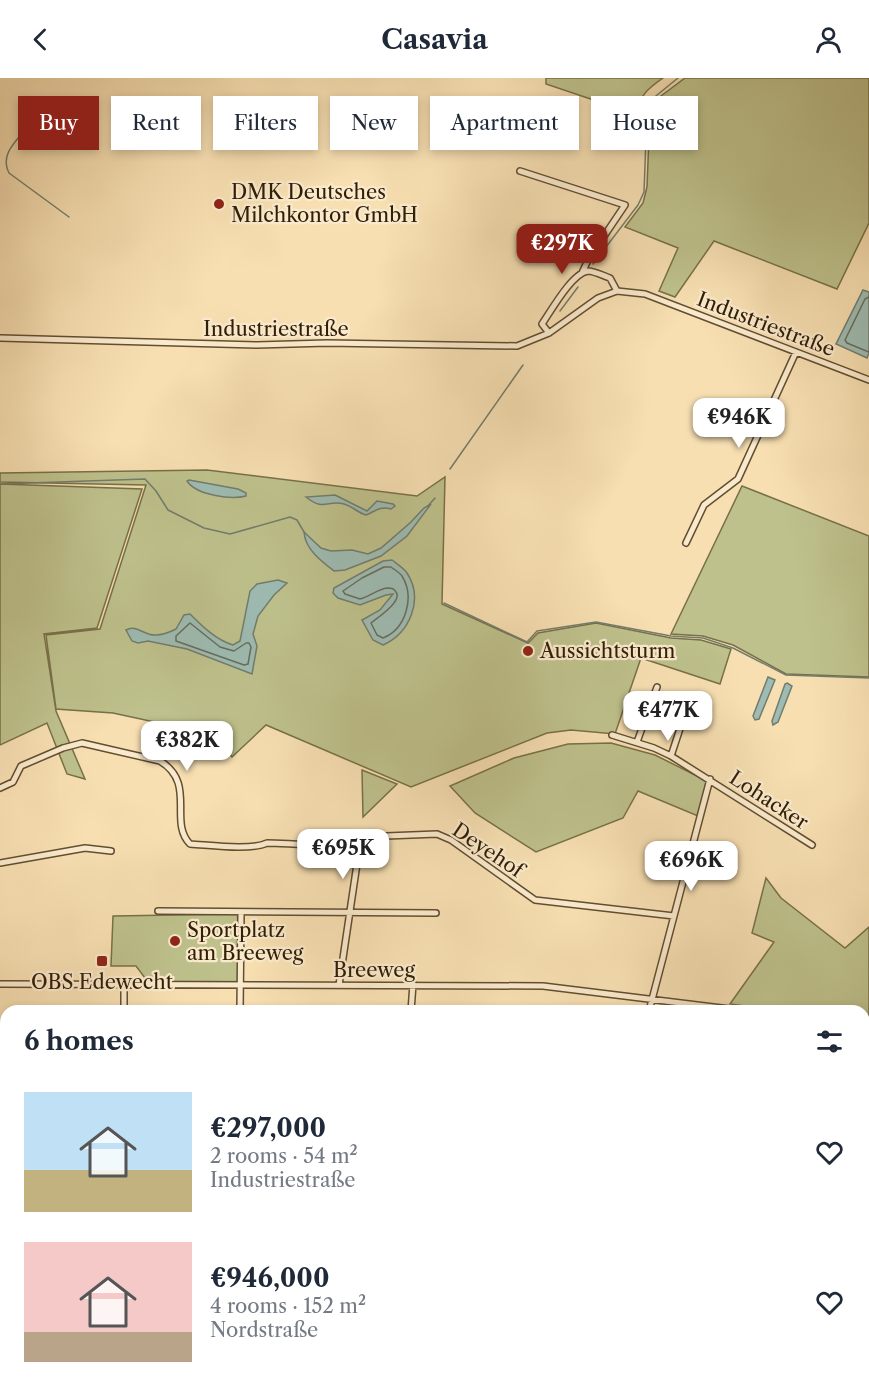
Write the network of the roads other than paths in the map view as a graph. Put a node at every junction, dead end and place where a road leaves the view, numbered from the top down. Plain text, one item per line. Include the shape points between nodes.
1 (520, 171) dead end
2 (582, 273) junction
3 (617, 291) junction
4 (549, 333) junction
5 (0, 338) edge
6 (796, 352) junction
7 (869, 380) edge
8 (686, 543) dead end
9 (657, 687) dead end
10 (690, 698) dead end
11 (612, 735) dead end
12 (638, 742) junction
13 (671, 756) junction
14 (710, 779) junction
15 (0, 788) edge
16 (361, 837) junction
17 (812, 845) dead end
18 (111, 851) dead end
19 (0, 863) edge
20 (158, 911) dead end
21 (241, 912) junction
22 (350, 912) junction
23 (436, 913) dead end
24 (674, 916) junction
25 (0, 984) edge
26 (124, 984) junction
27 (413, 984) junction
28 (339, 985) junction
29 (240, 986) junction
30 (652, 1000) junction
31 (124, 1005) edge
32 (240, 1005) edge
33 (411, 1005) edge
34 (651, 1005) edge
35 (695, 1005) edge

1 - 2 street via 625,205
2 - 3 street via 589,271 610,278
2 - 4 street via 542,324
3 - 4 street, Industriestraße via 584,306
3 - 6 street, Industriestraße via 645,294
4 - 5 street, Industriestraße via 507,347
6 - 7 street, Industriestraße
6 - 8 street via 738,479 704,505
9 - 12 street
10 - 13 street
11 - 12 street, Lohacker
12 - 13 street, Lohacker
13 - 14 street, Lohacker
14 - 17 street, Lohacker
14 - 24 street, Lohacker
15 - 16 street, Deyehof via 13,782 21,766 82,743 168,766 179,783 183,837 190,844 339,843
16 - 22 street
16 - 24 street, Deyehof via 437,834 535,900
18 - 19 street via 85,848
20 - 21 street
21 - 22 street
21 - 29 street
22 - 23 street
22 - 28 street
24 - 30 street, Lohacker
25 - 26 street, Breeweg
26 - 29 street, Breeweg
26 - 31 street
27 - 28 street, Breeweg
27 - 30 street, Breeweg via 543,986
27 - 33 street
28 - 29 street, Breeweg
29 - 32 street
30 - 34 street, Lohacker
30 - 35 street, Breeweg

